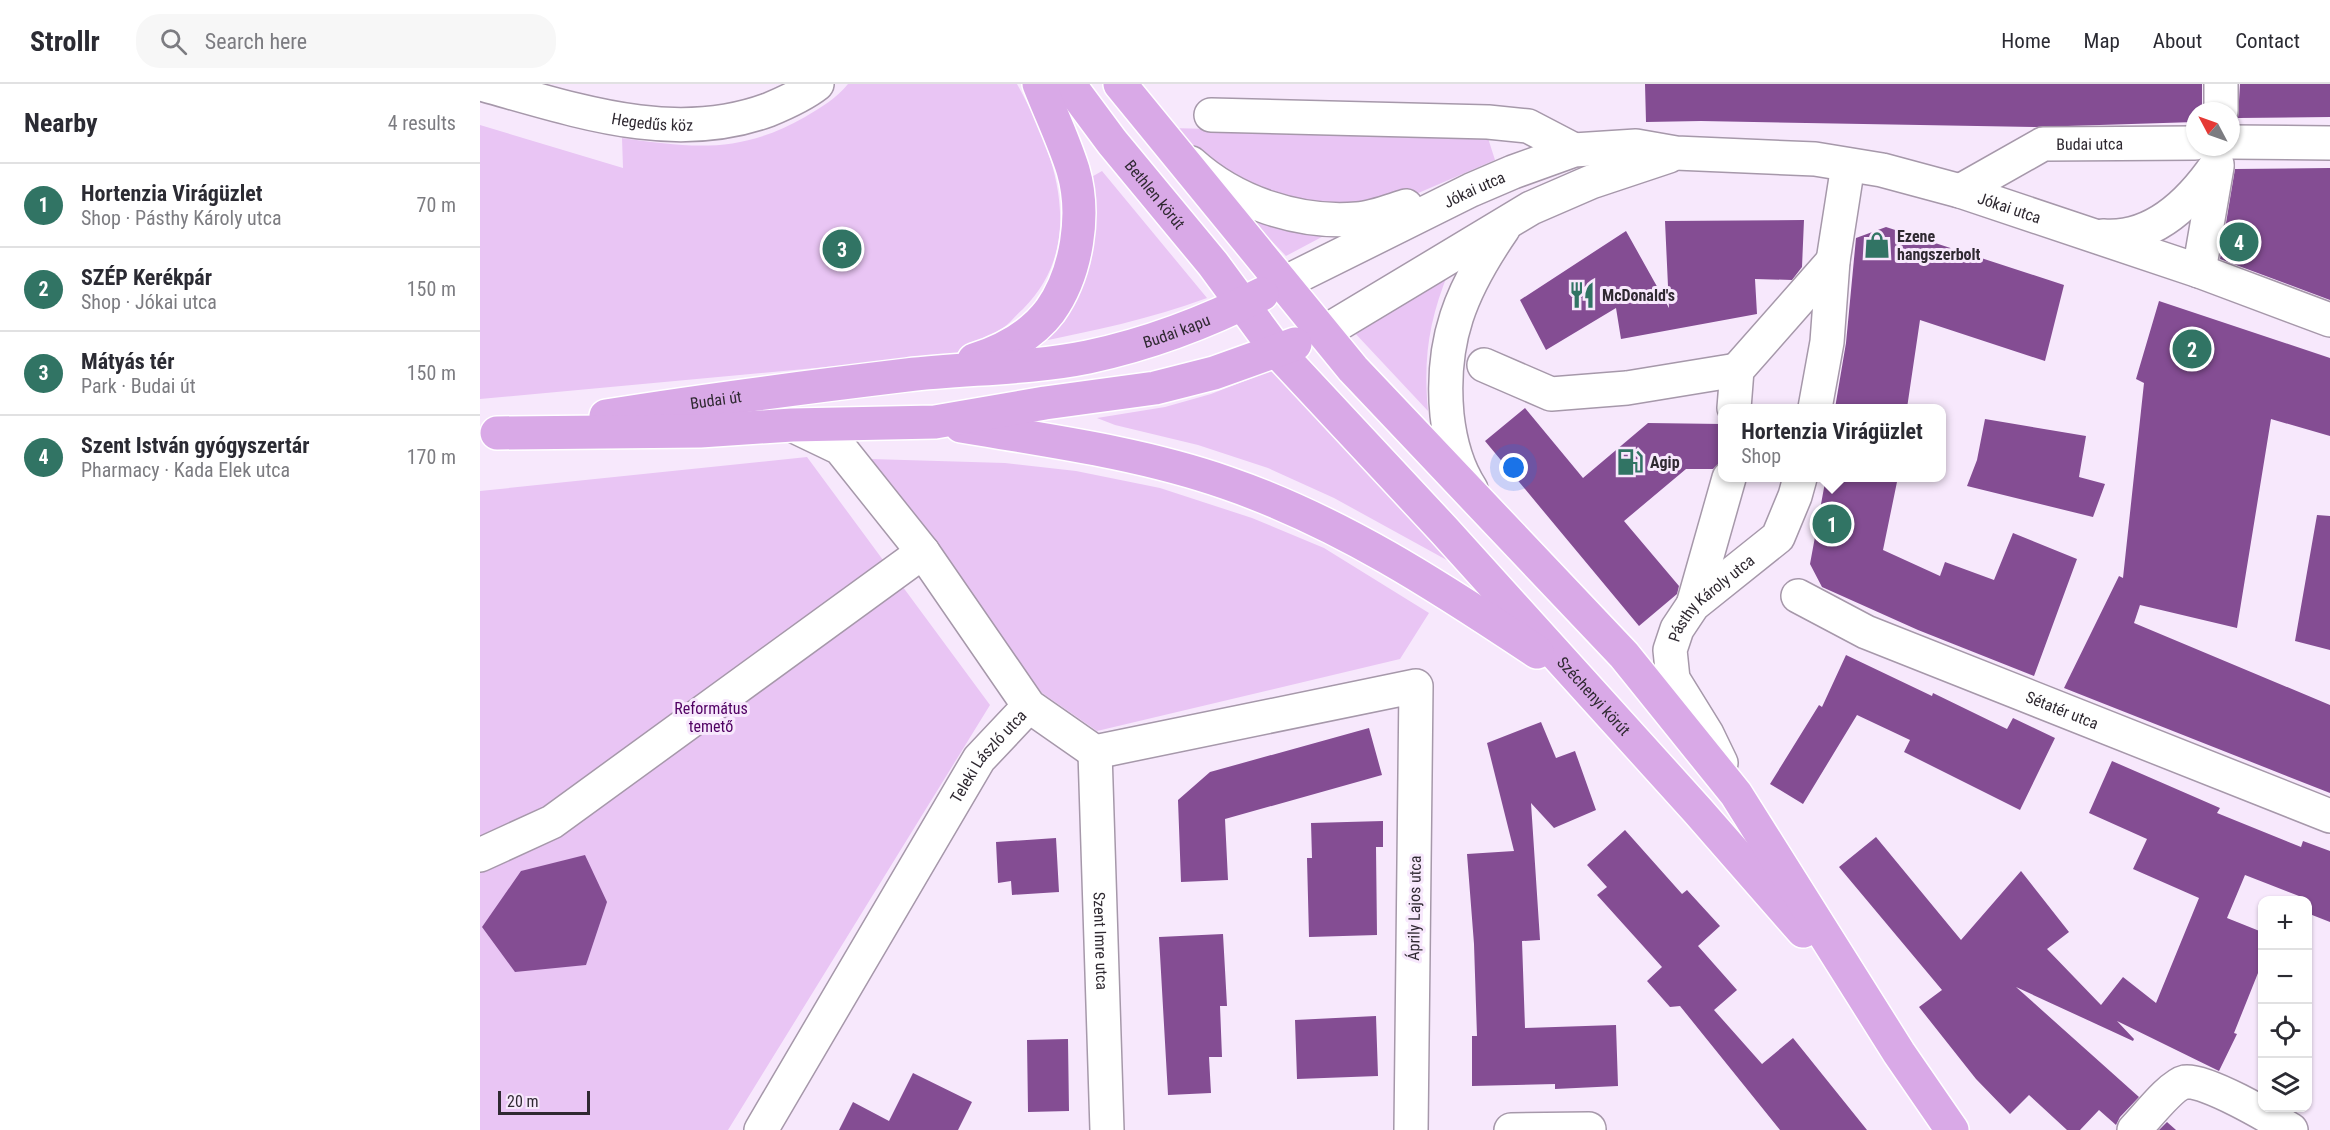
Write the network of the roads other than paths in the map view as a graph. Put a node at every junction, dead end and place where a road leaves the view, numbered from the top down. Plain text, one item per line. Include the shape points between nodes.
1 (481, 84) edge
2 (817, 84) edge
3 (1039, 84) edge
4 (1069, 84) edge
5 (1120, 84) edge
6 (2221, 84) edge
7 (2221, 102) edge
8 (1210, 115) dead end
9 (1161, 137) junction
10 (2330, 144) edge
11 (2186, 148) edge
12 (2240, 148) edge
13 (1574, 150) junction
14 (1677, 153) junction
15 (2213, 156) edge
16 (2215, 156) edge
17 (1848, 165) junction
18 (1471, 190) junction
19 (1960, 190) junction
20 (1509, 221) junction
21 (2089, 234) junction
22 (1833, 261) junction
23 (2199, 272) junction
24 (1284, 283) junction
25 (1242, 304) junction
26 (2330, 320) edge
27 (1323, 333) junction
28 (1277, 351) junction
29 (1484, 365) dead end
30 (1737, 370) junction
31 (937, 372) junction
32 (1734, 404) edge
33 (1816, 404) edge
34 (934, 422) junction
35 (792, 425) junction
36 (488, 434) edge
37 (1799, 482) edge
38 (1725, 493) edge
39 (1482, 505) junction
40 (1778, 537) junction
41 (922, 552) junction
42 (1798, 596) dead end
43 (1693, 606) junction
44 (1576, 678) junction
45 (1029, 706) junction
46 (1095, 752) junction
47 (1736, 794) junction
48 (2330, 816) edge
49 (480, 855) edge
50 (1899, 1053) junction
51 (1589, 1129) edge
52 (761, 1130) edge
53 (1107, 1130) edge
54 (1411, 1130) edge
55 (1510, 1130) edge
56 (1953, 1130) edge
57 (2134, 1130) edge
58 (2291, 1130) edge

1 - 2 street, Hegedűs köz via 592,115 679,126 753,115 786,103
3 - 31 main road via 1073,171 1077,211 1074,258 1050,311 1029,331 999,352
4 - 25 main road, Bethlen körút
5 - 9 main road
6 - 7 street
8 - 13 street via 1488,122 1528,126
9 - 18 street via 1204,175 1287,214 1357,219
9 - 24 main road
10 - 12 street, Budai utca
11 - 19 street, Budai utca via 2043,144
13 - 14 street, Jókai utca via 1636,146
13 - 18 street, Jókai utca
14 - 17 street, Jókai utca via 1815,159
14 - 20 street, Jókai utca via 1591,182
15 - 21 street via 2202,187 2159,222 2120,237
16 - 23 street
17 - 19 street, Jókai utca
17 - 22 street
18 - 24 street, Jókai utca
19 - 21 street, Jókai utca
20 - 27 street, Jókai utca
20 - 39 street via 1463,297 1446,359 1445,390 1453,452 1464,479
21 - 23 street, Jókai utca
22 - 30 street
22 - 33 street via 1827,342
23 - 26 street, Jókai utca
24 - 25 main road, Budai kapu
24 - 27 main road
25 - 28 main road
25 - 31 main road, Budai kapu via 1151,341 1087,357
27 - 28 main road
27 - 39 main road, Széchenyi körút
28 - 34 main road via 1155,388
28 - 44 main road, Széchenyi körút
29 - 30 street via 1551,394 1628,388
30 - 32 street
31 - 36 main road, Budai út via 704,400
34 - 35 main road, Budai út
34 - 44 main road via 1096,449 1227,483 1305,514 1435,584
35 - 36 main road, Budai út via 700,431
35 - 41 street via 840,448
37 - 40 street, Pásthy Károly utca
38 - 40 street via 1728,530 1747,543
38 - 43 street
39 - 47 main road, Széchenyi körút via 1624,655
40 - 43 street, Pásthy Károly utca
41 - 45 street
41 - 49 street via 552,822
42 - 48 street, Sétatér utca via 1866,632
43 - 47 street, Pásthy Károly utca via 1677,628 1670,650 1673,680 1707,734
44 - 50 main road, Széchenyi körút via 1801,928
45 - 46 street, Teleki László utca
45 - 52 street, Teleki László utca via 979,759
46 - 53 street, Szent Imre utca
46 - 54 street, Áprily Lajos utca via 1416,686
47 - 50 main road, Széchenyi körút
50 - 56 main road, Széchenyi körút
51 - 55 street
57 - 58 street via 2175,1087 2185,1082 2246,1104

